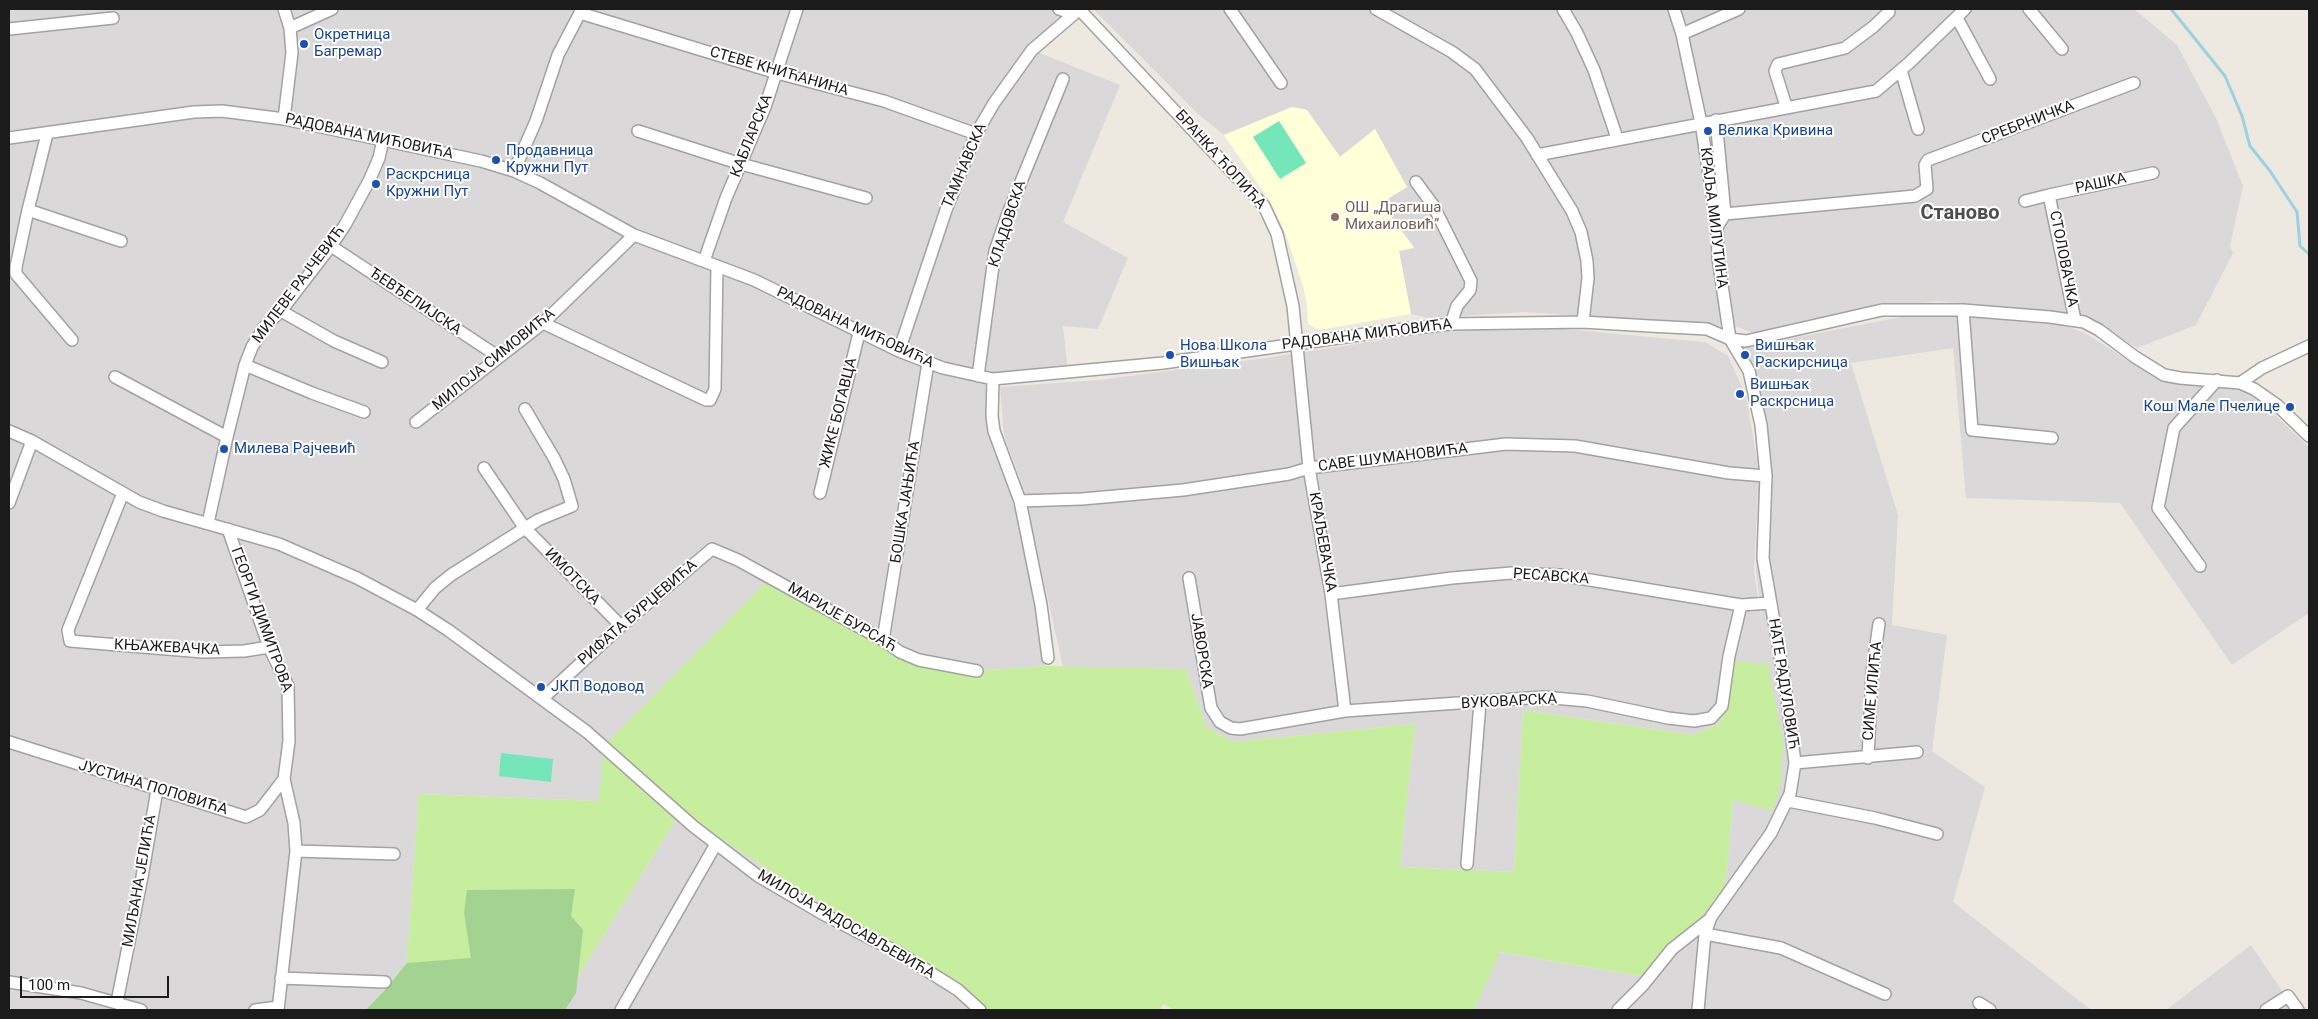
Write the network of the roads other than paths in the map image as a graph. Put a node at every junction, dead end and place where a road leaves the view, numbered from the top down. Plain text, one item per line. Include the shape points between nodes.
1 (284, 9) edge
2 (332, 9) edge
3 (797, 9) edge
4 (1059, 9) edge
5 (1230, 9) edge
6 (1563, 9) edge
7 (1674, 9) edge
8 (1739, 9) edge
9 (1965, 9) edge
10 (2029, 9) edge
11 (1383, 10) edge
12 (581, 11) edge
13 (1077, 11) edge
14 (1889, 12) dead end
15 (114, 18) dead end
16 (1956, 18) junction
17 (290, 28) junction
18 (9, 29) edge
19 (1682, 34) junction
20 (2062, 49) dead end
21 (1900, 70) junction
22 (777, 73) junction
23 (1063, 79) dead end
24 (1990, 79) dead end
25 (1281, 83) dead end
26 (2134, 83) dead end
27 (1786, 106) junction
28 (284, 120) junction
29 (1716, 120) junction
30 (1701, 123) junction
31 (1918, 129) dead end
32 (638, 130) dead end
33 (47, 134) junction
34 (976, 134) junction
35 (9, 138) edge
36 (1617, 138) junction
37 (383, 140) junction
38 (1537, 154) junction
39 (741, 164) junction
40 (514, 171) junction
41 (2153, 173) dead end
42 (1416, 182) dead end
43 (2050, 195) junction
44 (866, 198) dead end
45 (2025, 201) dead end
46 (28, 210) junction
47 (1725, 214) junction
48 (1717, 227) junction
49 (634, 235) junction
50 (121, 241) dead end
51 (331, 246) junction
52 (704, 261) junction
53 (717, 266) junction
54 (1963, 310) junction
55 (281, 311) junction
56 (2075, 320) junction
57 (1583, 322) junction
58 (543, 323) junction
59 (1451, 324) junction
60 (859, 333) junction
61 (1730, 339) junction
62 (72, 340) dead end
63 (1297, 343) junction
64 (2309, 346) edge
65 (899, 351) junction
66 (498, 357) junction
67 (382, 362) dead end
68 (928, 363) junction
69 (245, 365) junction
70 (978, 376) junction
71 (115, 377) dead end
72 (993, 379) junction
73 (2217, 380) junction
74 (2240, 383) junction
75 (525, 409) dead end
76 (364, 412) dead end
77 (416, 422) dead end
78 (9, 431) edge
79 (2309, 436) edge
80 (227, 437) junction
81 (2052, 438) dead end
82 (32, 441) junction
83 (484, 468) dead end
84 (1309, 468) junction
85 (1766, 476) junction
86 (123, 493) junction
87 (820, 493) dead end
88 (1020, 501) junction
89 (9, 503) edge
90 (208, 523) junction
91 (524, 528) junction
92 (228, 529) junction
93 (712, 549) joint
94 (2200, 566) dead end
95 (1189, 578) dead end
96 (1331, 594) junction
97 (1770, 603) junction
98 (1741, 605) junction
99 (417, 610) junction
100 (1879, 624) dead end
101 (621, 626) junction
102 (884, 640) junction
103 (269, 647) junction
104 (1048, 658) dead end
105 (977, 671) dead end
106 (542, 698) junction
107 (1480, 703) junction
108 (1345, 711) junction
109 (1220, 722) joint
110 (9, 742) edge
111 (1917, 752) dead end
112 (1868, 758) junction
113 (1795, 763) junction
114 (284, 779) junction
115 (157, 790) junction
116 (1788, 801) junction
117 (1937, 834) dead end
118 (716, 844) junction
119 (296, 851) junction
120 (394, 854) dead end
121 (1467, 864) dead end
122 (1712, 918) junction
123 (1705, 934) junction
124 (281, 978) junction
125 (9, 982) edge
126 (385, 982) dead end
127 (1885, 994) dead end
128 (118, 1002) junction
129 (1979, 1003) dead end
130 (278, 1009) edge
131 (976, 1009) edge
132 (141, 1010) edge
133 (256, 1010) edge
134 (621, 1010) edge
135 (1618, 1010) edge
136 (1698, 1010) edge
137 (1990, 1010) edge
138 (2266, 1010) edge
139 (2298, 1010) edge

1 - 17 street
2 - 17 street
3 - 22 street, КАБЛАРСКА
4 - 13 street
5 - 25 street
6 - 36 street via 1594,70
7 - 19 street, КРАЉА МИЛУТИНА
8 - 19 street
9 - 16 street
10 - 20 street
11 - 38 street via 1475,69
12 - 22 street, СТЕВЕ КНИЋАНИНА
12 - 40 street via 558,55
13 - 34 street, ТАМНАВСКА via 1032,50
13 - 63 street, БРАНКА ЋОПИЋА via 1264,206 1277,234 1283,258
14 - 27 street via 1845,48 1778,64 1775,70
15 - 18 street
16 - 21 street
16 - 24 street
17 - 28 street via 292,65
19 - 30 street, КРАЉА МИЛУТИНА
21 - 27 street via 1876,90
21 - 31 street
22 - 34 street, СТЕВЕ КНИЋАНИНА via 884,101
22 - 39 street, КАБЛАРСКА
23 - 70 street, КЛАДОВСКА via 996,251
26 - 47 street, СРЕБРНИЧКА via 1928,160 1925,165 1928,185 1924,192 1915,196
27 - 29 street
28 - 33 street, РАДОВАНА МИЋОВИЋА via 208,111
28 - 37 street, РАДОВАНА МИЋОВИЋА
29 - 30 street
29 - 47 street
30 - 36 street
30 - 48 street, КРАЉА МИЛУТИНА
32 - 39 street
33 - 35 street, РАДОВАНА МИЋОВИЋА
33 - 46 street
34 - 65 street, ТАМНАВСКА via 946,210
36 - 38 street
37 - 40 street, РАДОВАНА МИЋОВИЋА
37 - 51 street, МИЛЕВЕ РАЈЧЕВИЋ via 369,181
38 - 57 street via 1581,232 1588,278
39 - 44 street
39 - 52 street, КАБЛАРСКА
40 - 49 street, РАДОВАНА МИЋОВИЋА via 540,182
41 - 43 street, РАШКА
42 - 59 street via 1433,205 1471,281 1470,290 1457,306
43 - 45 street, СТОЛОВАЧКА
43 - 56 street, СТОЛОВАЧКА
46 - 50 street
46 - 62 street via 16,274
47 - 48 street
48 - 61 street, КРАЉА МИЛУТИНА via 1718,258
49 - 52 street, РАДОВАНА МИЋОВИЋА
49 - 58 street, МИЛОЈА СИМОВИЋА
51 - 55 street, МИЛЕВЕ РАЈЧЕВИЋ
51 - 66 street, ЂЕВЂЕЛИЈСКА
52 - 53 street, РАДОВАНА МИЋОВИЋА
53 - 58 street via 715,388 710,400
53 - 60 street, РАДОВАНА МИЋОВИЋА via 754,280
54 - 56 street, РАДОВАНА МИЋОВИЋА
54 - 61 street, РАДОВАНА МИЋОВИЋА via 1882,310 1757,340
54 - 81 street via 1972,430
55 - 67 street via 334,341
55 - 69 street, МИЛЕВЕ РАЈЧЕВИЋ via 265,326
56 - 73 street, РАДОВАНА МИЋОВИЋА via 2099,330 2164,374
57 - 59 street, РАДОВАНА МИЋОВИЋА
57 - 61 street, РАДОВАНА МИЋОВИЋА via 1707,329
58 - 66 street, МИЛОЈА СИМОВИЋА
59 - 63 street, РАДОВАНА МИЋОВИЋА
60 - 65 street, РАДОВАНА МИЋОВИЋА
60 - 87 street, ЖИКЕ БОГАВЦА
61 - 85 street, НАТЕ РАДУЛОВИЋ via 1746,363 1753,388
63 - 72 street, РАДОВАНА МИЋОВИЋА via 1163,363
63 - 84 street, КРАЉЕВАЧКА
64 - 74 street via 2262,368
65 - 68 street, РАДОВАНА МИЋОВИЋА
66 - 77 street, МИЛОЈА СИМОВИЋА
68 - 70 street, РАДОВАНА МИЋОВИЋА
68 - 102 street, БОШКА ЈАЊИЋА
69 - 76 street
69 - 80 street, МИЛЕВЕ РАЈЧЕВИЋ
70 - 72 street, РАДОВАНА МИЋОВИЋА
71 - 80 street
72 - 88 street via 994,431
73 - 74 street, РАДОВАНА МИЋОВИЋА
73 - 94 street via 2174,428 2158,508
74 - 79 street, РАДОВАНА МИЋОВИЋА via 2265,396
75 - 91 street via 554,458 572,506
78 - 82 street, МИЛОЈА РАДОСАВЉЕВИЋА
80 - 90 street, МИЛЕВЕ РАЈЧЕВИЋ
82 - 86 street, МИЛОЈА РАДОСАВЉЕВИЋА
82 - 89 street
83 - 91 street
84 - 85 street, САВЕ ШУМАНОВИЋА via 1506,444 1575,446 1729,473
84 - 88 street, САВЕ ШУМАНОВИЋА via 1280,476 1183,490
84 - 96 street, КРАЉЕВАЧКА
85 - 97 street, НАТЕ РАДУЛОВИЋ via 1763,558
86 - 90 street, МИЛОЈА РАДОСАВЉЕВИЋА via 163,511
86 - 103 street, КЊАЖЕВАЧКА via 68,630 70,641 156,650 244,651
88 - 104 street
90 - 92 street, МИЛОЈА РАДОСАВЉЕВИЋА
91 - 99 street via 451,575
91 - 101 street, ИМОТСКА
92 - 99 street, МИЛОЈА РАДОСАВЉЕВИЋА via 279,544 357,578
92 - 103 street, ГЕОРГИ ДИМИТРОВА
93 - 101 street, РИФАТА БУРЏЕВИЋА
93 - 102 street, МАРИЈЕ БУРСАЋ
95 - 109 street, ЈАВОРСКА via 1211,708
96 - 98 street, РЕСАВСКА via 1511,573 1569,576
96 - 108 street, КРАЉЕВАЧКА
97 - 98 street, РЕСАВСКА
97 - 113 street, НАТЕ РАДУЛОВИЋ
98 - 107 street, ВУКОВАРСКА via 1722,706 1711,718 1694,721 1668,718 1587,701 1543,697
99 - 106 street, МИЛОЈА РАДОСАВЉЕВИЋА
100 - 112 street, СИМЕ ИЛИЋА via 1872,672
101 - 106 street, РИФАТА БУРЏЕВИЋА
102 - 105 street, МАРИЈЕ БУРСАЋ via 918,660
103 - 114 street, ГЕОРГИ ДИМИТРОВА via 288,686 289,741
106 - 118 street, МИЛОЈА РАДОСАВЉЕВИЋА via 604,746
107 - 108 street, ВУКОВАРСКА
107 - 121 street
108 - 109 street, ВУКОВАРСКА via 1248,728 1231,728
110 - 115 street, ЈУСТИНА ПОПОВИЋА
111 - 112 street
112 - 113 street
113 - 116 street, НАТЕ РАДУЛОВИЋ
114 - 115 street, ЈУСТИНА ПОПОВИЋА via 260,810 246,817
114 - 119 street, ГЕОРГИ ДИМИТРОВА via 294,823
115 - 128 street, МИЉАНА ЈЕЛИЋА
116 - 117 street
116 - 122 street, НАТЕ РАДУЛОВИЋ via 1771,833
118 - 131 street, МИЛОЈА РАДОСАВЉЕВИЋА via 758,876 958,990
118 - 134 street
119 - 120 street
119 - 124 street, ГЕОРГИ ДИМИТРОВА
122 - 123 street, НАТЕ РАДУЛОВИЋ
122 - 135 street via 1672,949
123 - 127 street via 1781,948
123 - 136 street, НАТЕ РАДУЛОВИЋ
124 - 126 street
124 - 130 street, ГЕОРГИ ДИМИТРОВА
125 - 128 street
128 - 132 street
129 - 137 street
130 - 133 street
138 - 139 street via 2288,996

